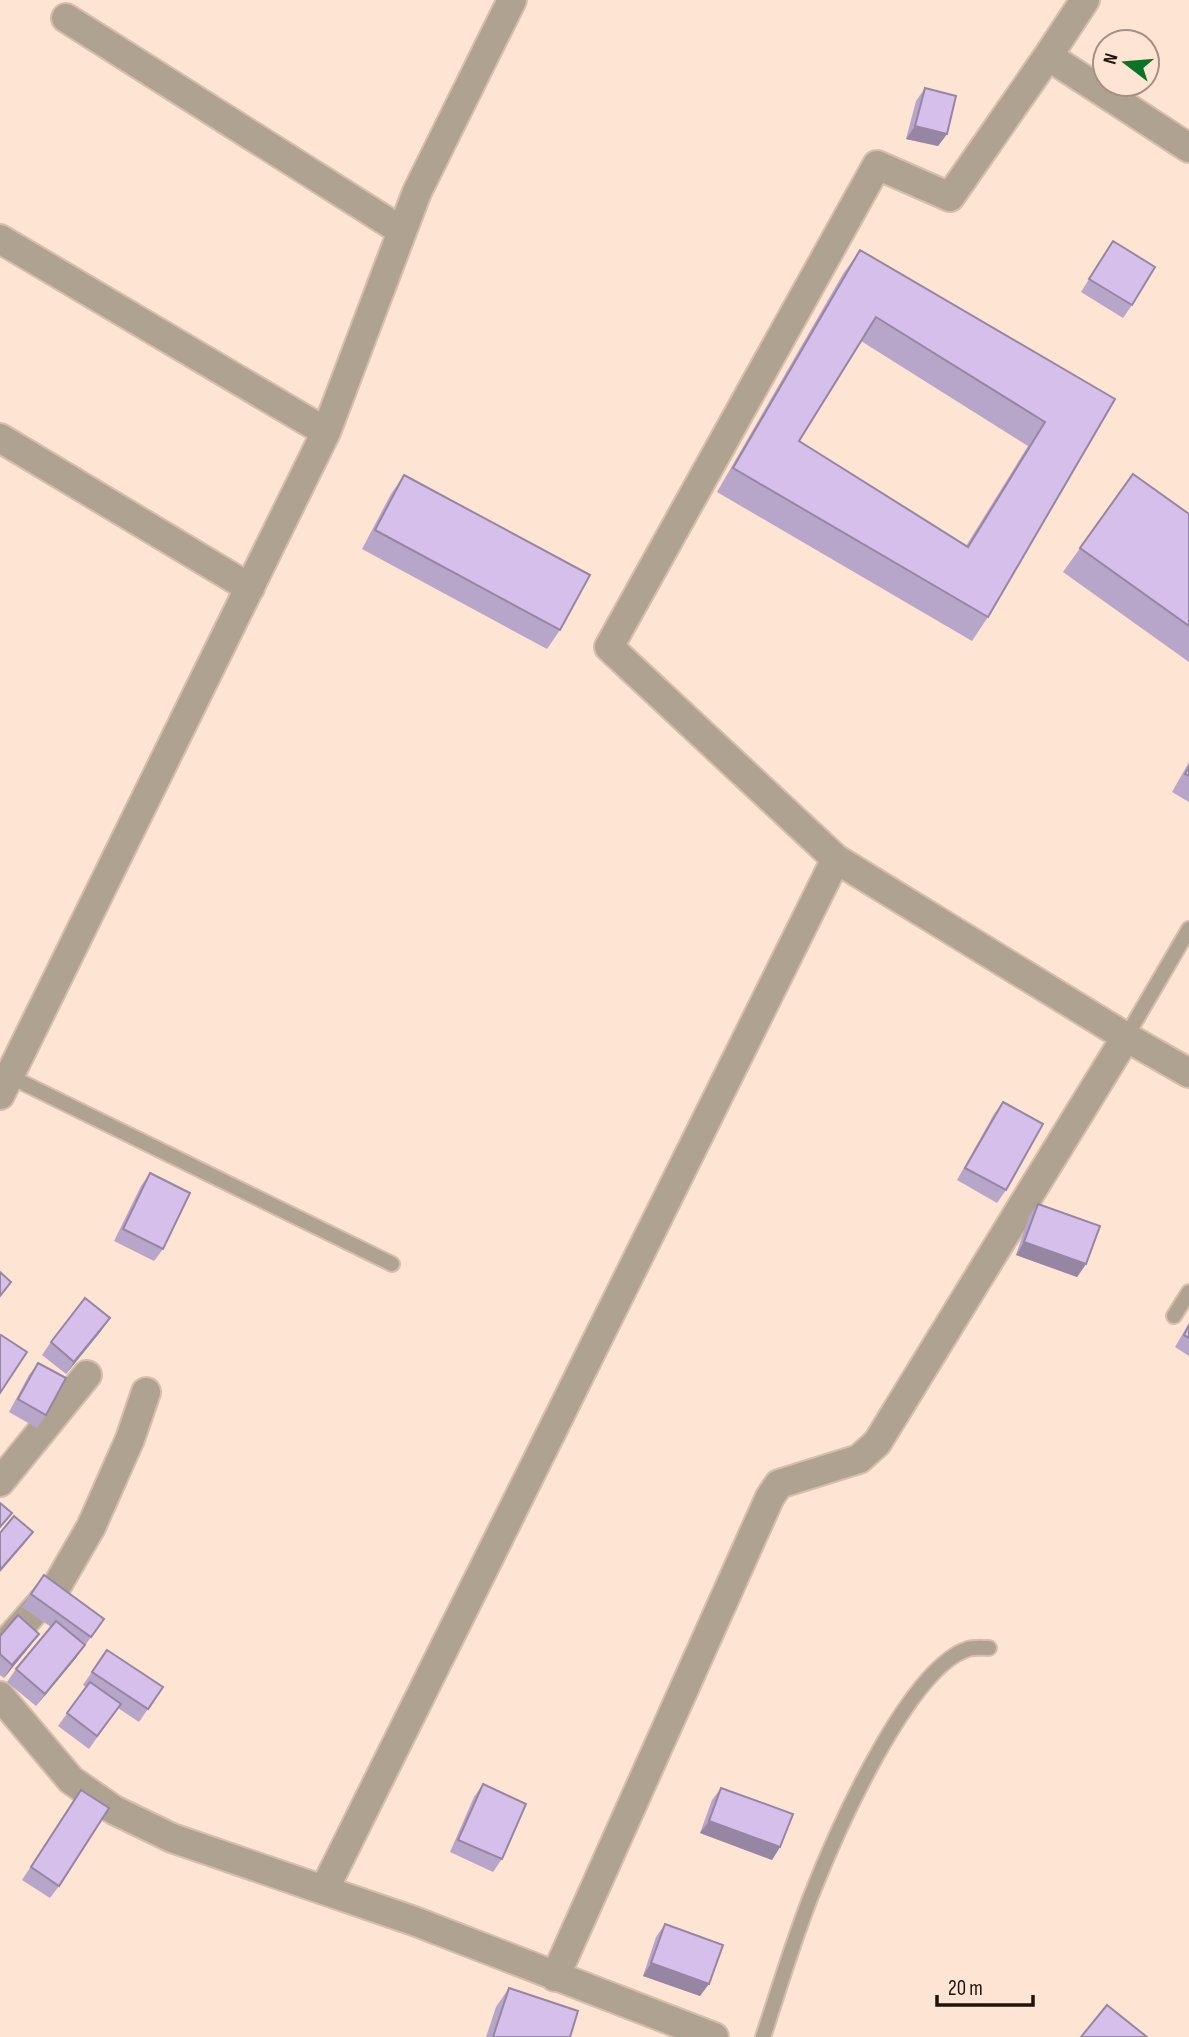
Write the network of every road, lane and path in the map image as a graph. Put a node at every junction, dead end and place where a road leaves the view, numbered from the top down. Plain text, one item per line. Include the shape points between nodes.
1 (1085, 0) edge
2 (503, 3) edge
3 (66, 19) dead end
4 (1048, 56) junction
5 (1189, 148) edge
6 (402, 230) junction
7 (0, 239) edge
8 (326, 432) junction
9 (0, 438) edge
10 (250, 588) junction
11 (836, 859) junction
12 (1189, 929) edge
13 (1126, 1037) junction
14 (1189, 1073) edge
15 (5, 1086) edge
16 (392, 1264) dead end
17 (1189, 1292) edge
18 (1174, 1316) dead end
19 (87, 1375) dead end
20 (146, 1392) dead end
21 (0, 1482) edge
22 (989, 1648) dead end
23 (0, 1650) edge
24 (0, 1696) edge
25 (324, 1890) junction
26 (555, 1977) junction
27 (714, 2037) edge
28 (763, 2037) edge

1 - 4 street
2 - 6 street
3 - 6 street
4 - 5 street
4 - 11 street via 950,197 877,165 610,647
6 - 8 street
7 - 8 street
8 - 10 street
9 - 10 street
10 - 15 street
11 - 13 street
11 - 25 street
12 - 13 lane
13 - 14 street
13 - 26 street via 877,1443 859,1459 779,1484 770,1497
15 - 16 lane
17 - 18 lane
19 - 21 street
20 - 23 street via 91,1527 58,1584
22 - 28 lane via 968,1648 950,1659 904,1707 850,1807 812,1892
24 - 25 street via 71,1780 114,1810 172,1838
25 - 26 street
26 - 27 street

